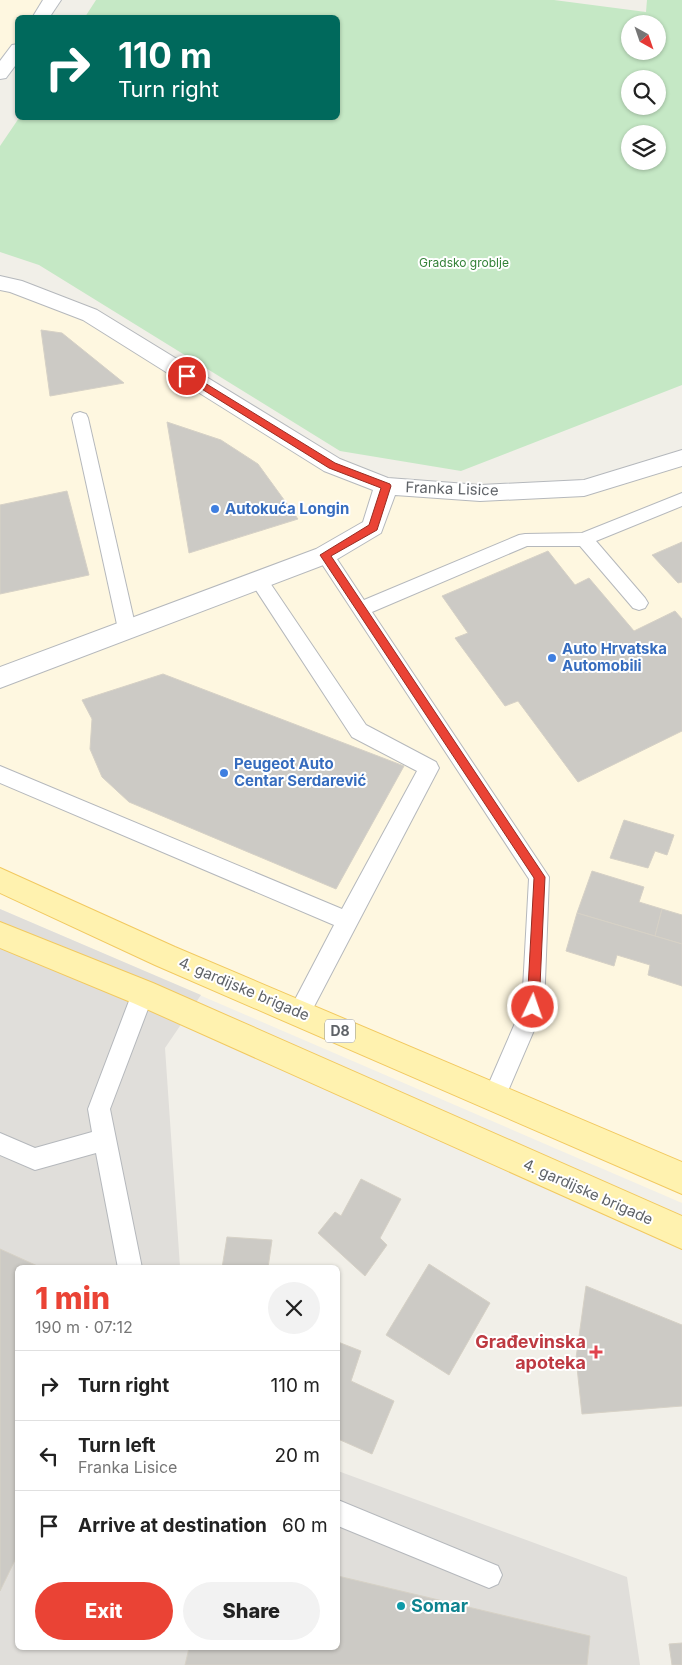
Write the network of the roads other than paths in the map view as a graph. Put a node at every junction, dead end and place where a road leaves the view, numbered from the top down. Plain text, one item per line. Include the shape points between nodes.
1 (52, 0) edge
2 (42, 15) edge
3 (15, 53) edge
4 (0, 74) edge
5 (0, 283) edge
6 (80, 418) dead end
7 (682, 458) edge
8 (386, 486) junction
9 (682, 499) edge
10 (584, 539) junction
11 (325, 555) junction
12 (258, 580) junction
13 (639, 603) dead end
14 (361, 609) junction
15 (127, 629) junction
16 (0, 678) edge
17 (0, 774) edge
18 (0, 880) edge
19 (347, 921) junction
20 (0, 935) edge
21 (143, 993) junction
22 (299, 1013) junction
23 (494, 1097) junction
24 (105, 1140) junction
25 (0, 1144) edge
26 (682, 1178) edge
27 (682, 1233) edge
28 (129, 1265) edge
29 (340, 1514) edge
30 (489, 1575) dead end

1 - 2 street
3 - 4 street
5 - 8 street, Franka Lisice via 90,316 332,466
6 - 15 lane
7 - 8 street, Franka Lisice via 584,488 480,493
8 - 11 street via 373,527
9 - 10 lane
10 - 13 lane
10 - 14 lane via 525,540
11 - 12 street
11 - 14 lane
12 - 15 street
12 - 19 lane via 359,731 429,768
14 - 23 lane via 539,877 533,1007
15 - 16 street
17 - 19 lane
18 - 22 main road, 4. gardijske brigade / D8
19 - 22 lane
20 - 21 main road, 4. gardijske brigade
21 - 24 lane via 99,1109
21 - 27 main road, 4. gardijske brigade
22 - 23 main road, 4. gardijske brigade / D8
23 - 26 main road, 4. gardijske brigade / D8
24 - 25 lane via 35,1159
24 - 28 lane
29 - 30 lane

